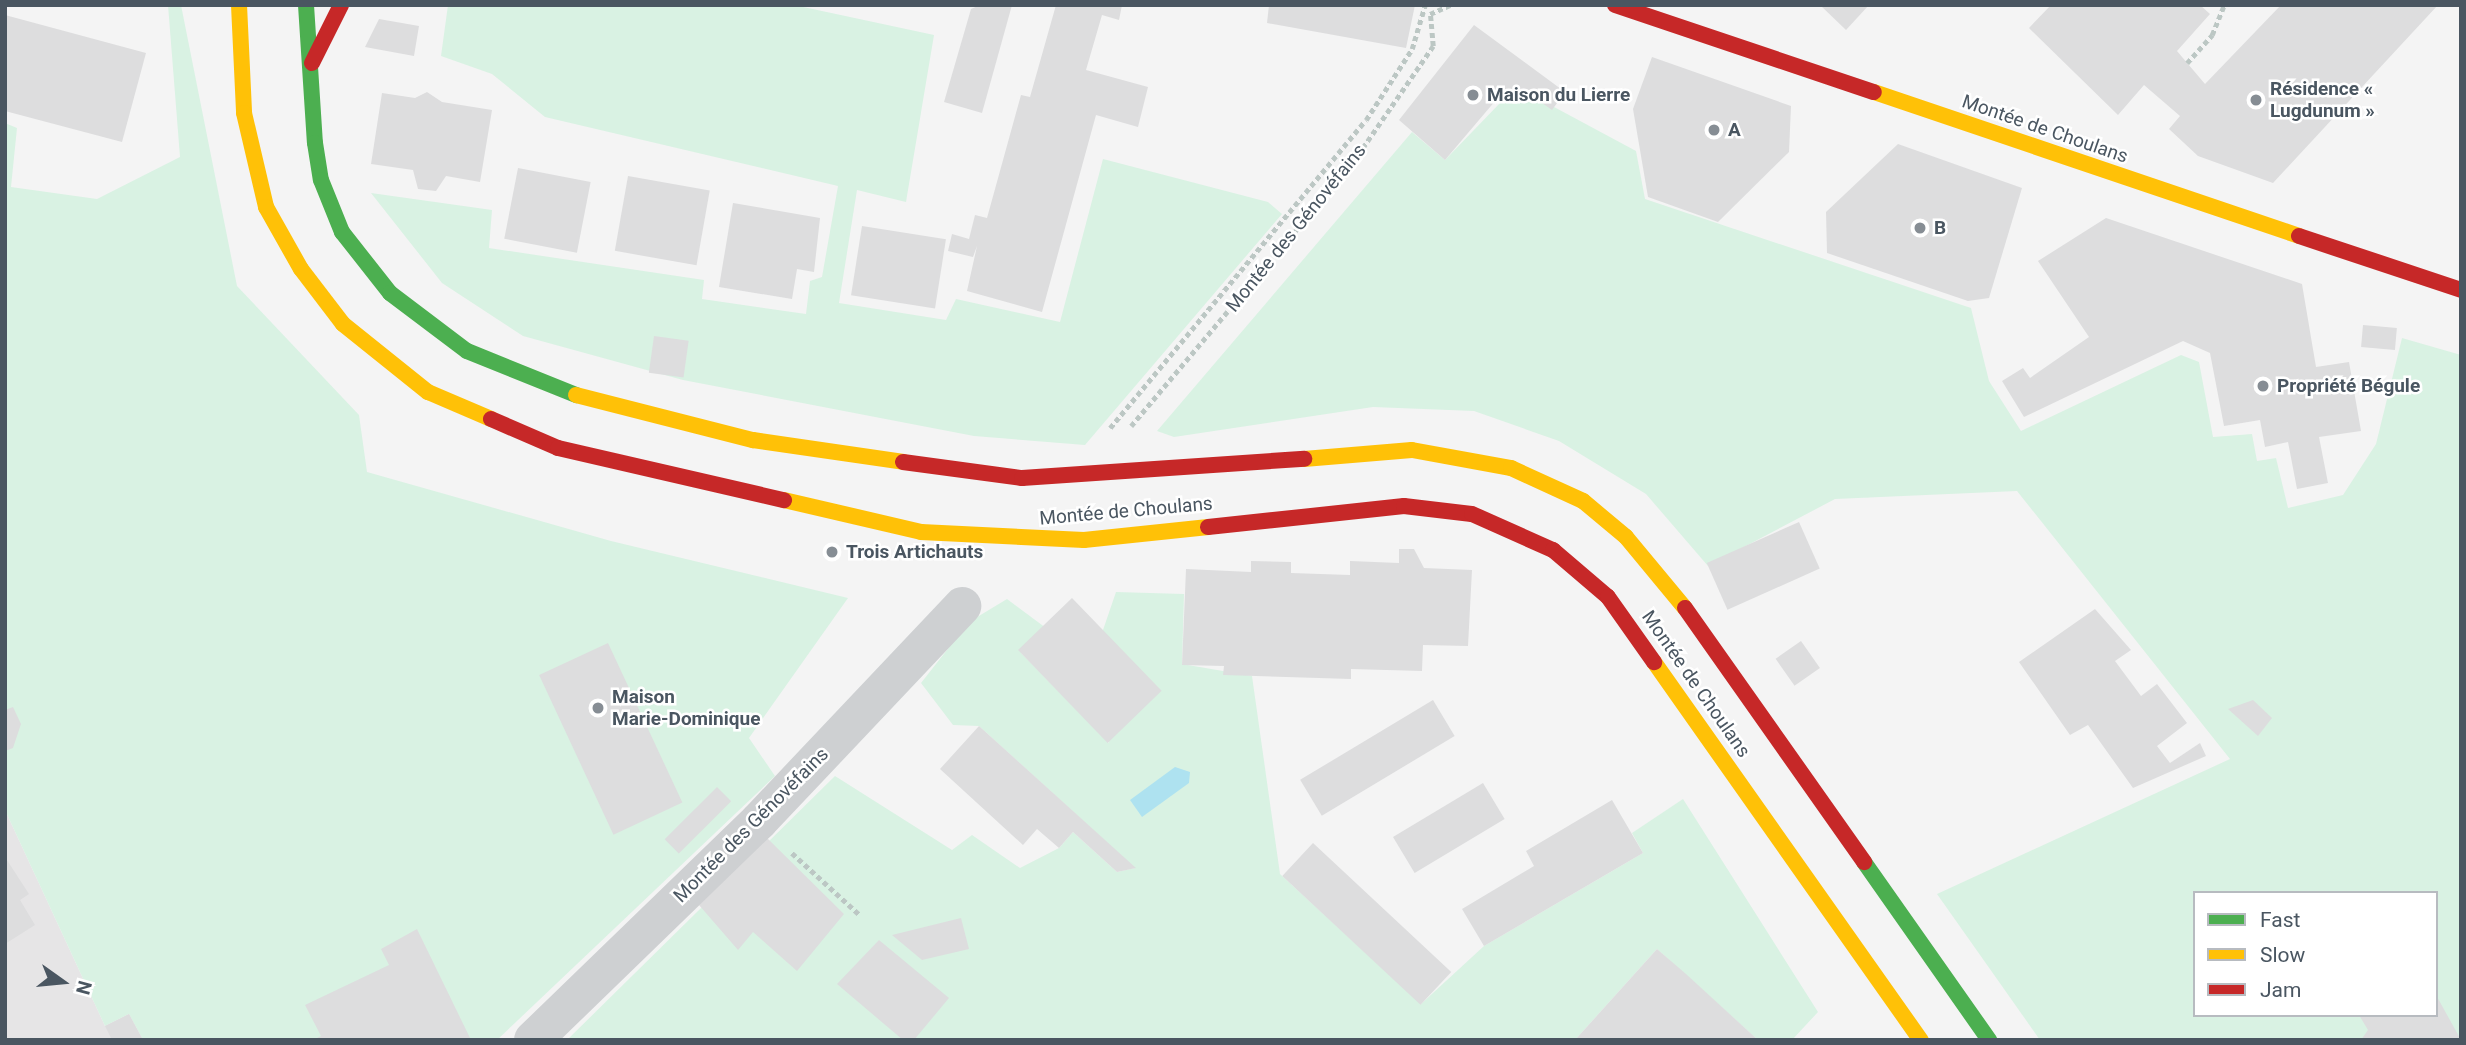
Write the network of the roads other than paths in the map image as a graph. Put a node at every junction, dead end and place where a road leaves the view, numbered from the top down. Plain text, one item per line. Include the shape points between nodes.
1 (239, 5) edge
2 (306, 5) edge
3 (341, 5) edge
4 (1615, 5) edge
5 (311, 64) junction
6 (2461, 290) edge
7 (962, 606) dead end
8 (533, 1040) edge
9 (1921, 1040) edge
10 (1989, 1040) edge

1 - 9 main road, Montée de Choulans via 244,113 266,207 301,269 343,324 429,393 558,448 921,533 1084,540 1404,506 1472,514 1512,528 1553,550 1608,597
2 - 5 main road, Montée de Choulans
3 - 5 main road
4 - 6 main road, Montée de Choulans
5 - 10 main road, Montée de Choulans via 321,180 342,232 373,275 467,351 595,402 753,440 1021,478 1381,450 1442,452 1510,468 1583,502 1626,537 1675,594
7 - 8 street, Montée des Génovéfains via 759,821

